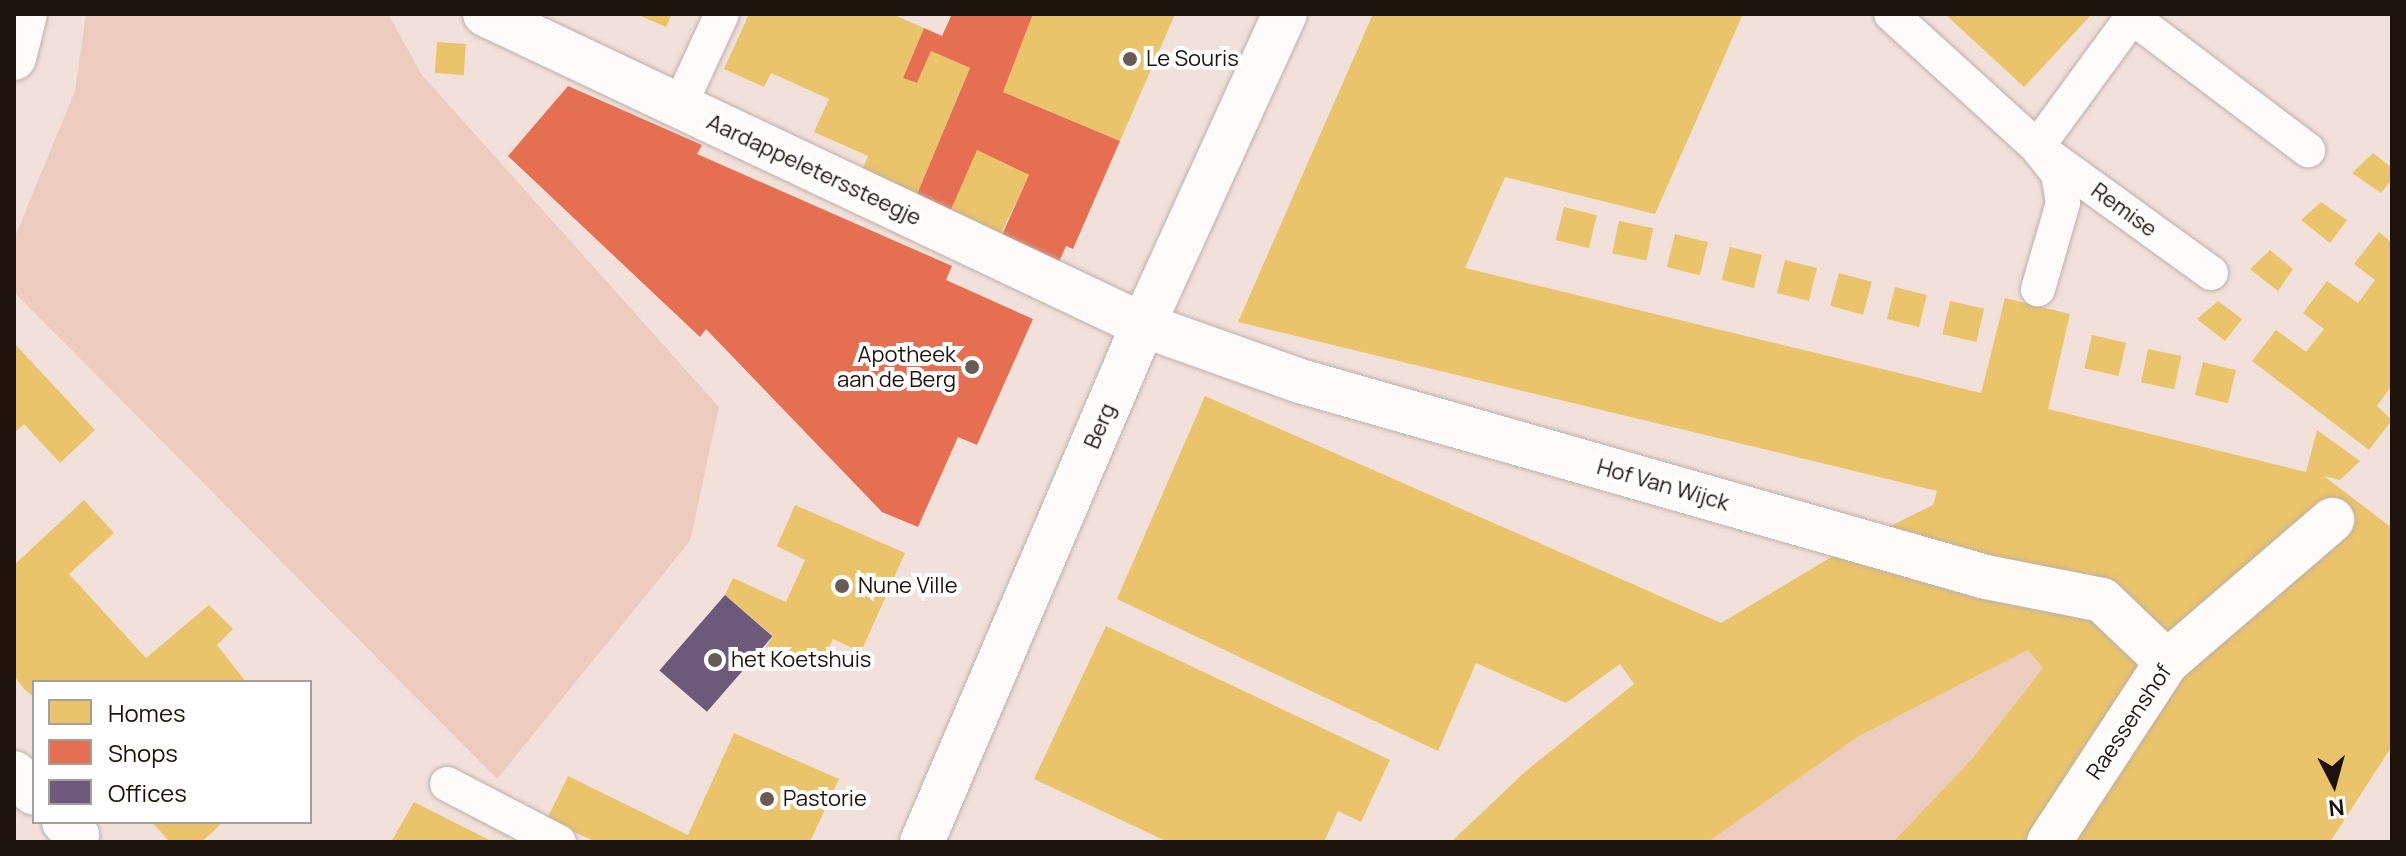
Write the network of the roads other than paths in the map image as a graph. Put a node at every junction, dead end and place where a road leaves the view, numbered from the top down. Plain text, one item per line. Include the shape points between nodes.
1 (25, 14) edge
2 (485, 14) edge
3 (722, 14) edge
4 (1285, 14) edge
5 (1891, 14) edge
6 (14, 58) edge
7 (679, 107) junction
8 (2037, 147) junction
9 (2308, 150) dead end
10 (2211, 273) dead end
11 (2038, 289) dead end
12 (1143, 325) junction
13 (2332, 520) dead end
14 (2167, 662) junction
15 (14, 773) edge
16 (447, 784) dead end
17 (32, 791) edge
18 (66, 824) edge
19 (76, 842) edge
20 (559, 842) edge
21 (922, 842) edge
22 (2049, 842) edge

1 - 6 street
2 - 7 street, Aardappeleterssteegje
3 - 7 lane
4 - 12 street, Berg
5 - 8 lane, Remise
7 - 12 street, Aardappeleterssteegje
8 - 9 lane via 2132,17
8 - 10 lane, Remise
8 - 11 lane, Remise via 2058,174 2063,203
12 - 14 street, Hof Van Wijck via 1392,407 1986,577 2102,600
12 - 21 street, Berg
13 - 14 street, Raessenshof
14 - 22 street, Raessenshof
15 - 17 street
16 - 20 lane
18 - 19 street via 77,835

